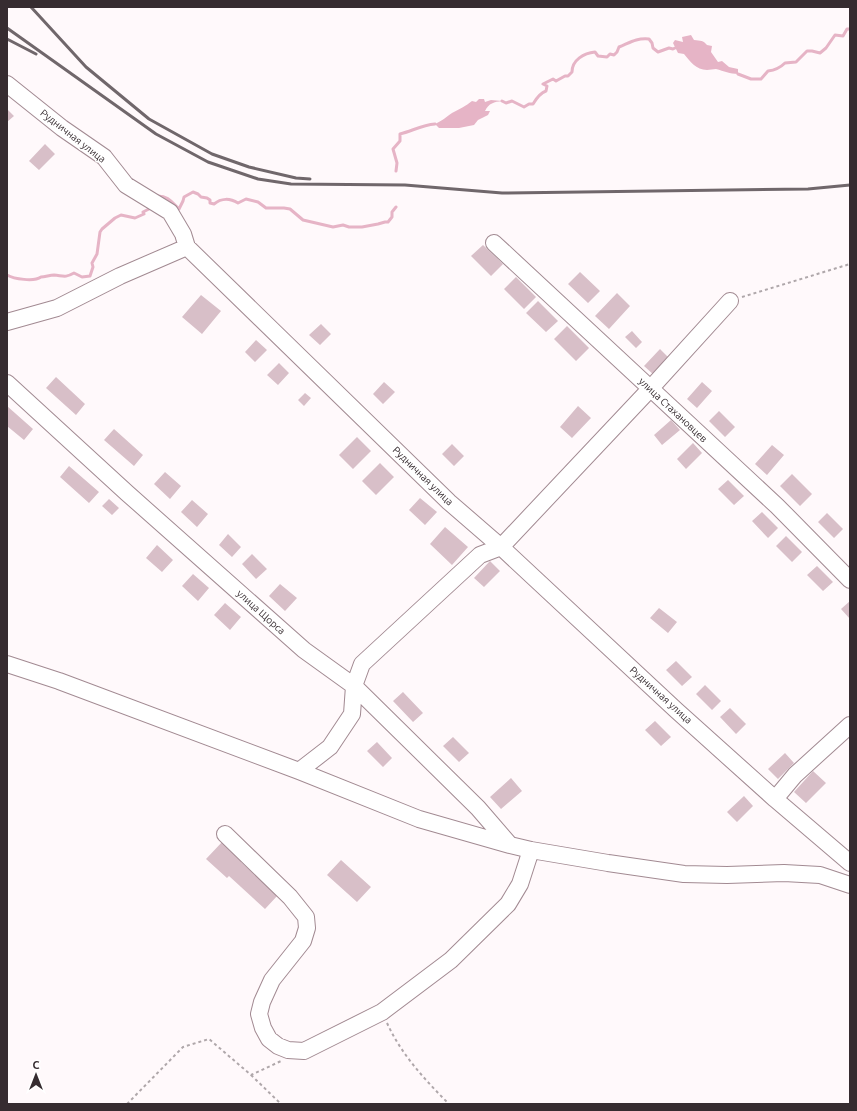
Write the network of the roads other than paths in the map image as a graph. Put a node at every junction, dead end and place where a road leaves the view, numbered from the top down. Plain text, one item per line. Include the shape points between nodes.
1 (7, 84) edge
2 (494, 244) dead end
3 (187, 247) junction
4 (730, 301) road end
5 (7, 322) edge
6 (7, 383) edge
7 (650, 389) junction
8 (501, 547) junction
9 (850, 580) edge
10 (7, 664) edge
11 (354, 686) junction
12 (850, 725) edge
13 (299, 771) junction
14 (775, 799) junction
15 (478, 808) junction
16 (465, 833) junction
17 (225, 834) dead end
18 (510, 845) junction
19 (531, 850) junction
20 (850, 863) edge
21 (850, 884) edge

1 - 3 street, Рудничная улица via 62,128 104,157 126,184 170,212 183,234
2 - 7 street, улица Стахановцев
3 - 5 street via 120,276 57,308
3 - 8 street, Рудничная улица via 449,502
4 - 7 street
6 - 11 street, улица Щорса via 304,650
7 - 8 street
7 - 9 street, улица Стахановцев via 777,506
8 - 11 street via 480,555 362,664
8 - 14 street, Рудничная улица
10 - 13 street
11 - 13 street via 352,714 330,748
11 - 15 street, улица Щорса
12 - 14 street via 795,775
13 - 16 street via 419,820
14 - 20 street, Рудничная улица
15 - 16 street
15 - 18 street, улица Щорса
16 - 18 street
17 - 19 street via 290,897 306,917 307,928 303,941 272,980 259,1014 269,1039 288,1050 304,1050 382,1012 451,960 508,904 520,884
18 - 19 street
19 - 21 street via 684,874 820,875

